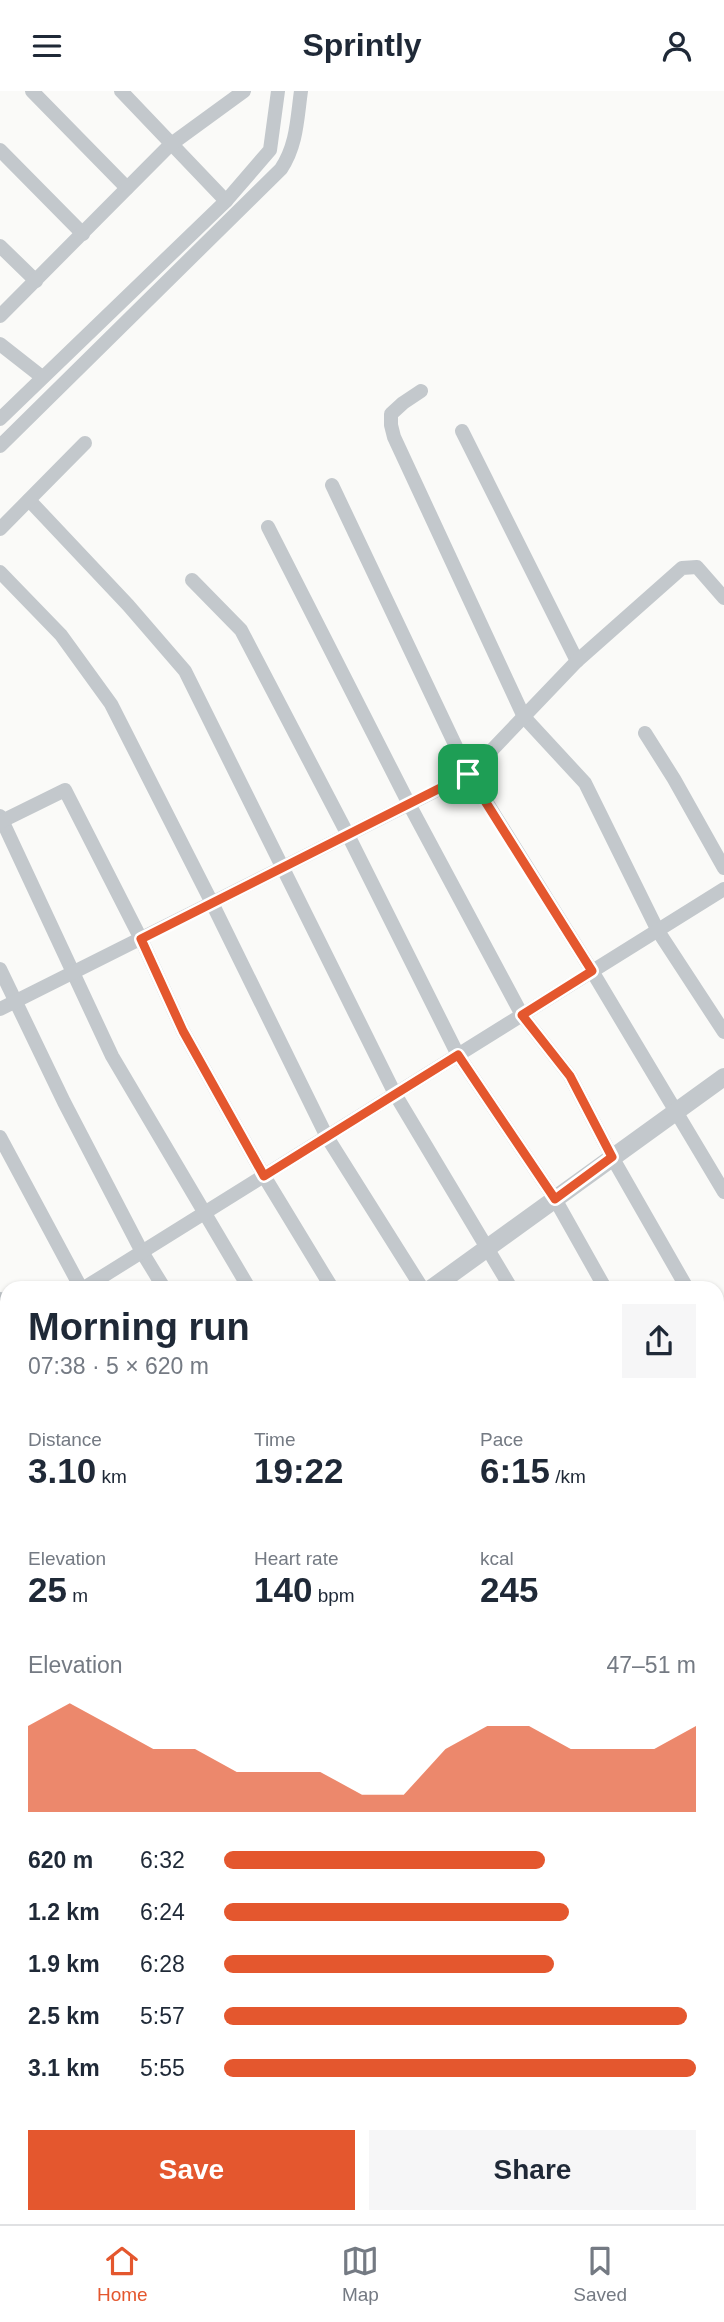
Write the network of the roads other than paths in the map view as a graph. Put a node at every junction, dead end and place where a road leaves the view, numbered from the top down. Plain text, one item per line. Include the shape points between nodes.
1 (32, 91) edge
2 (121, 91) edge
3 (244, 91) edge
4 (278, 91) edge
5 (301, 91) edge
6 (226, 96) edge
7 (170, 145) junction
8 (0, 149) edge
9 (127, 188) junction
10 (226, 201) junction
11 (83, 234) junction
12 (0, 246) edge
13 (36, 281) junction
14 (0, 316) edge
15 (0, 344) edge
16 (42, 377) junction
17 (421, 391) dead end
18 (0, 419) edge
19 (462, 431) dead end
20 (85, 443) dead end
21 (0, 446) edge
22 (332, 485) dead end
23 (29, 500) junction
24 (268, 527) dead end
25 (0, 529) edge
26 (0, 572) edge
27 (192, 580) dead end
28 (724, 598) edge
29 (577, 661) junction
30 (524, 717) junction
31 (645, 733) dead end
32 (468, 774) junction
33 (409, 804) junction
34 (1, 818) edge
35 (348, 835) junction
36 (284, 867) junction
37 (724, 868) edge
38 (724, 889) edge
39 (212, 903) junction
40 (658, 930) junction
41 (141, 939) junction
42 (0, 969) edge
43 (592, 971) junction
44 (73, 973) junction
45 (15, 1002) junction
46 (0, 1009) edge
47 (522, 1015) junction
48 (724, 1032) edge
49 (458, 1055) junction
50 (724, 1077) edge
51 (395, 1094) junction
52 (677, 1111) junction
53 (0, 1137) edge
54 (327, 1137) junction
55 (612, 1157) junction
56 (264, 1176) junction
57 (724, 1192) edge
58 (555, 1199) junction
59 (205, 1213) junction
60 (488, 1247) junction
61 (142, 1252) junction
62 (78, 1281) edge
63 (94, 1281) edge
64 (160, 1281) edge
65 (244, 1281) edge
66 (328, 1281) edge
67 (418, 1281) edge
68 (442, 1281) edge
69 (507, 1281) edge
70 (601, 1281) edge
71 (683, 1281) edge

1 - 9 street
2 - 7 street
3 - 6 street
4 - 10 street via 271,150
5 - 21 street via 295,136 281,169
6 - 7 street
7 - 9 street
7 - 10 street
8 - 11 street
9 - 11 street
10 - 16 street
11 - 13 street
12 - 13 street
13 - 14 street
15 - 16 street
16 - 18 street
17 - 30 street via 391,414 394,437
19 - 29 street
20 - 23 street
22 - 32 street
23 - 25 street
23 - 36 street via 185,671
24 - 33 street
26 - 39 street via 61,635 111,704
27 - 35 street via 241,630
28 - 29 street via 697,567 682,568
29 - 30 street
30 - 32 street
30 - 40 street via 585,783
31 - 37 street
32 - 33 street
32 - 43 street
33 - 35 street
33 - 47 street
34 - 41 street via 65,790
34 - 44 street
35 - 36 street
35 - 49 street
36 - 39 street
36 - 51 street
38 - 40 street
39 - 41 street
39 - 54 street
40 - 43 street
40 - 48 street
41 - 44 street
41 - 56 street via 183,1031
42 - 45 street
43 - 47 street
43 - 52 street
44 - 45 street
44 - 59 street via 112,1056
45 - 46 street
45 - 61 street
47 - 49 street
47 - 55 street via 570,1076
49 - 51 street
49 - 58 street
50 - 52 street
51 - 54 street
51 - 60 street
52 - 55 street
52 - 57 street
53 - 62 street
54 - 56 street
54 - 67 street
55 - 58 street
55 - 71 street
56 - 59 street
56 - 66 street
58 - 60 street
58 - 70 street
59 - 61 street
59 - 65 street
60 - 68 street
60 - 69 street
61 - 63 street
61 - 64 street

